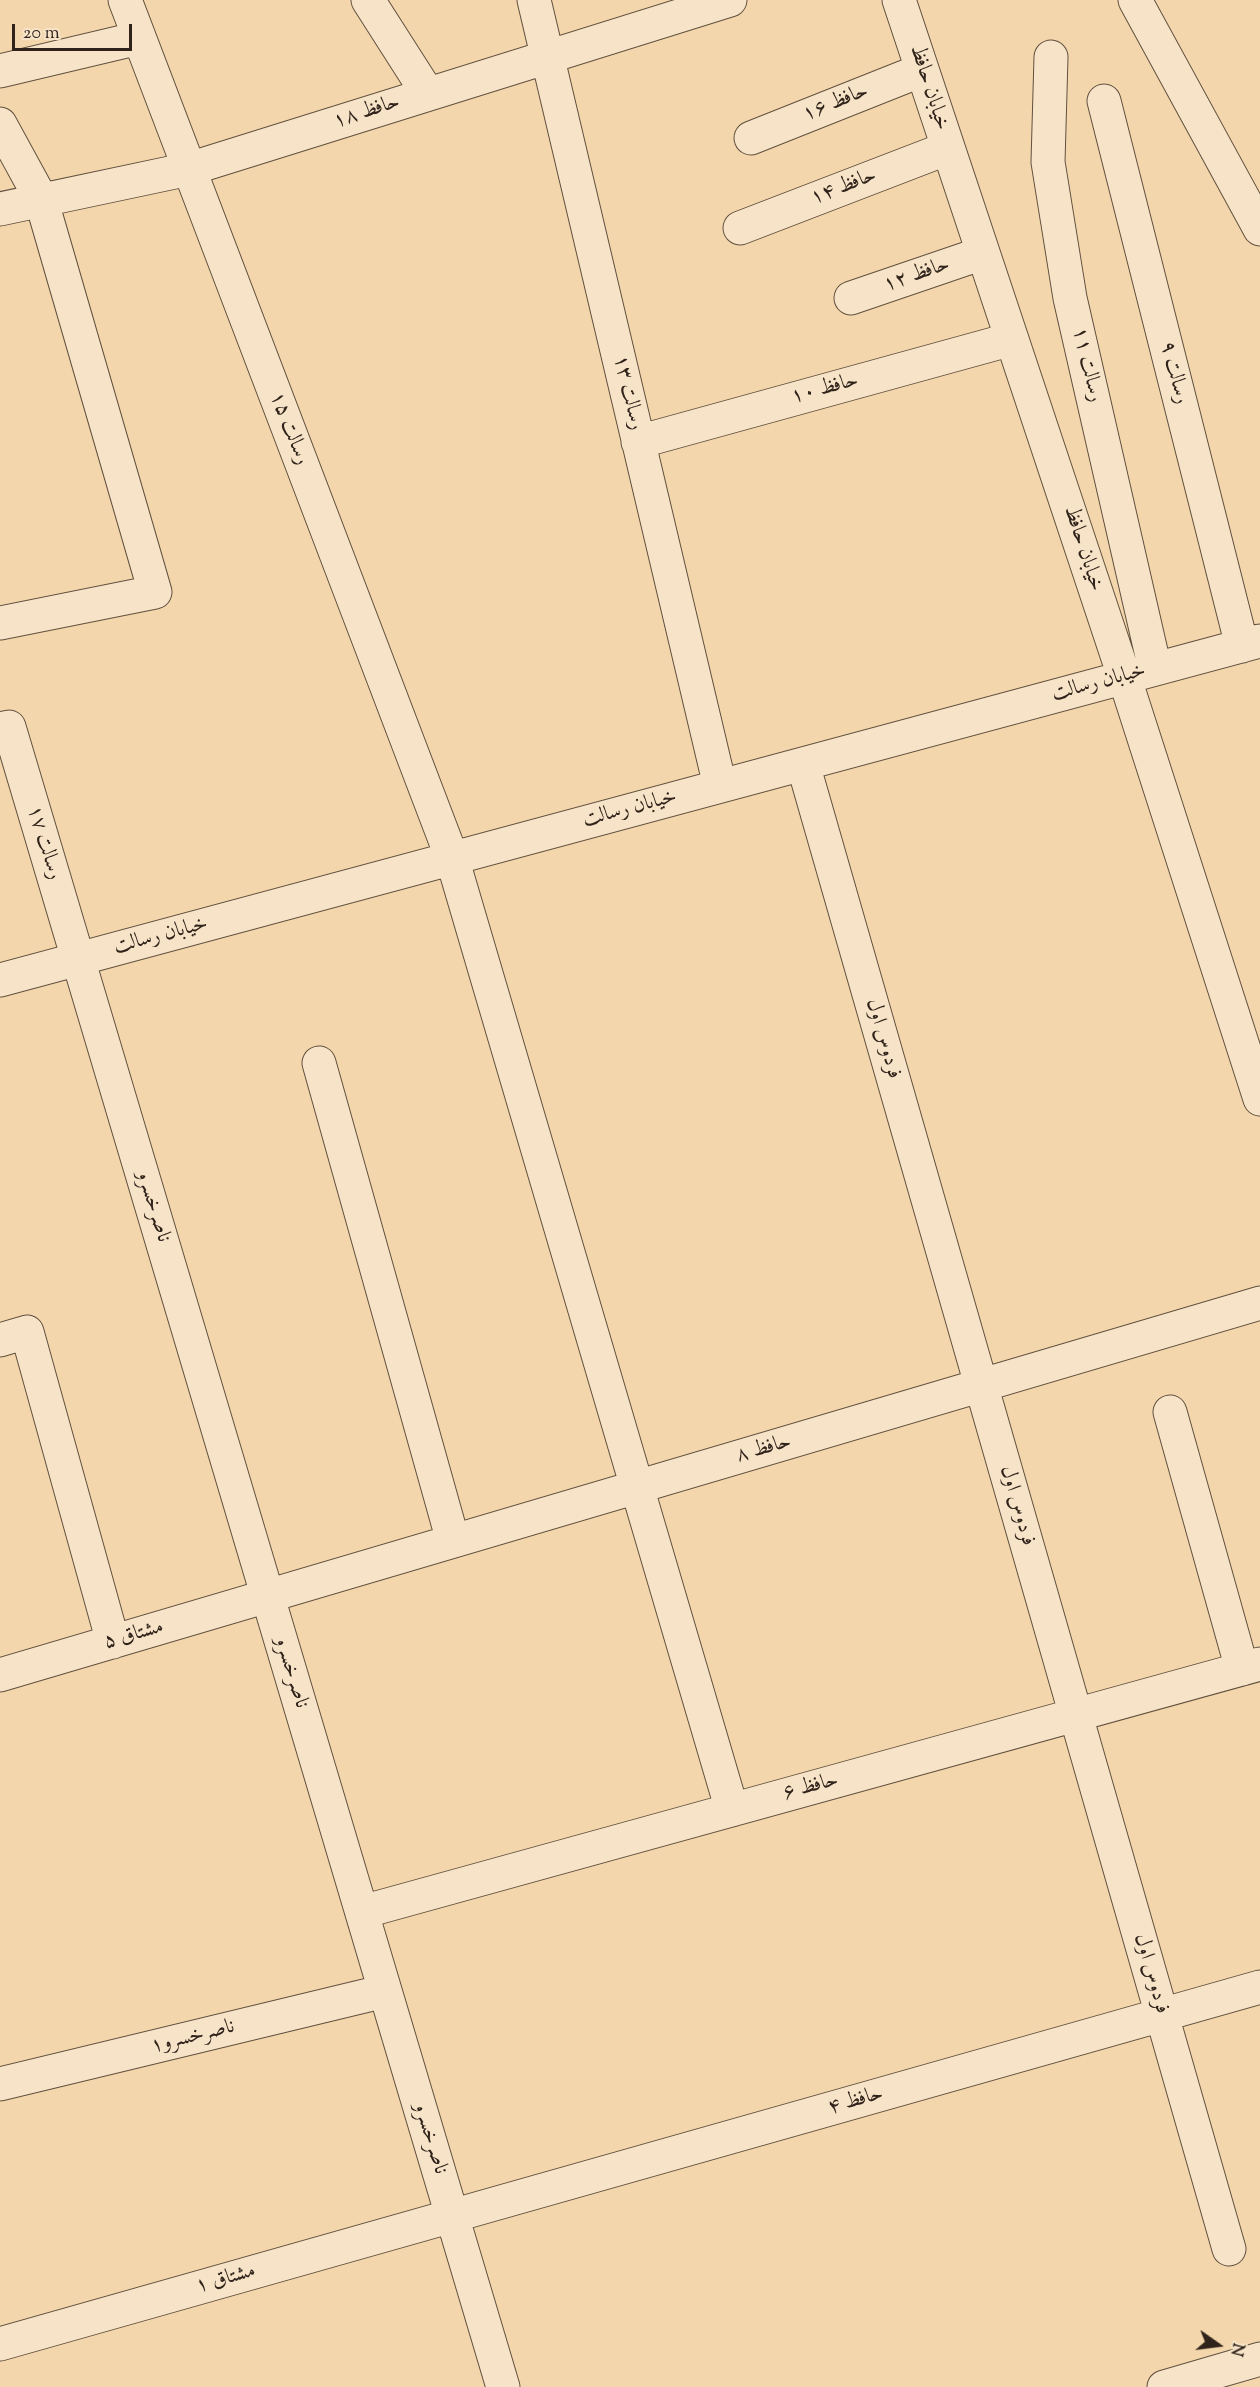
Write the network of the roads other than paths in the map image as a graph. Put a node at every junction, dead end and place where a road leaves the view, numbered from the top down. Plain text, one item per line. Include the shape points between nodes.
1 (125, 0) edge
2 (368, 0) edge
3 (534, 0) edge
4 (730, 0) edge
5 (898, 0) edge
6 (1135, 0) edge
7 (139, 38) junction
8 (547, 57) junction
9 (1051, 57) dead end
10 (922, 70) junction
11 (0, 71) edge
12 (428, 94) junction
13 (1104, 101) dead end
14 (0, 124) edge
15 (751, 138) dead end
16 (948, 148) junction
17 (189, 169) junction
18 (41, 199) junction
19 (0, 208) edge
20 (740, 228) dead end
21 (1260, 230) edge
22 (983, 253) junction
23 (851, 298) dead end
24 (1012, 339) junction
25 (638, 441) junction
26 (0, 623) edge
27 (1251, 643) edge
28 (1140, 672) junction
29 (4, 728) edge
30 (803, 764) junction
31 (720, 786) junction
32 (452, 858) junction
33 (78, 959) junction
34 (0, 980) edge
35 (319, 1063) dead end
36 (1260, 1100) edge
37 (1260, 1303) edge
38 (0, 1340) edge
39 (982, 1386) junction
40 (1170, 1412) dead end
41 (637, 1488) junction
42 (453, 1541) junction
43 (268, 1596) junction
44 (113, 1642) junction
45 (1251, 1667) edge
46 (0, 1675) edge
47 (1076, 1715) junction
48 (732, 1810) junction
49 (362, 1912) junction
50 (1260, 1988) edge
51 (385, 1991) junction
52 (1162, 2015) junction
53 (0, 2084) edge
54 (452, 2216) junction
55 (1229, 2249) dead end
56 (0, 2344) edge
57 (1260, 2360) edge
58 (503, 2387) edge
59 (1164, 2387) edge

1 - 7 street, رسالت ۱۵
2 - 12 street
3 - 8 street, رسالت ۱۳
4 - 8 street, حافظ ۱۸
5 - 10 street, خیابان حافظ
6 - 21 street
7 - 11 street
7 - 17 street, رسالت ۱۵
8 - 12 street, حافظ ۱۸
8 - 25 street, رسالت ۱۳
9 - 28 street, رسالت ۱۱ via 1048,162
10 - 15 street, حافظ ۱۶
10 - 16 street, خیابان حافظ
12 - 17 street, حافظ ۱۸
13 - 27 street, رسالت ۹
14 - 18 street
16 - 20 street, حافظ ۱۴
16 - 22 street, خیابان حافظ
17 - 18 street, حافظ ۱۸
17 - 32 street, رسالت ۱۵
18 - 19 street, حافظ ۱۸
18 - 26 street via 155,592
22 - 23 street, حافظ ۱۲
22 - 24 street, خیابان حافظ
24 - 25 street, حافظ ۱۰
24 - 28 street, خیابان حافظ
25 - 31 street, رسالت ۱۳
27 - 28 street, خیابان رسالت
28 - 30 street, خیابان رسالت
28 - 36 street, خیابان حافظ
29 - 33 street, رسالت ۱۷
30 - 31 street, خیابان رسالت
30 - 39 street, فردوس اول
31 - 32 street, خیابان رسالت
32 - 33 street, خیابان رسالت
32 - 41 street, رسالت ۱۵
33 - 34 street, خیابان رسالت
33 - 43 street, ناصرخسرو
35 - 42 street
37 - 39 street, حافظ ۸
38 - 44 street via 27,1332
39 - 41 street, حافظ ۸
39 - 47 street, فردوس اول
40 - 45 street
41 - 42 street, حافظ ۸
41 - 48 street, رسالت ۱۵
42 - 43 street, حافظ ۸
43 - 44 street, مشتاق ۵
43 - 49 street, ناصرخسرو
44 - 46 street, مشتاق ۵
45 - 47 street, حافظ ۶
47 - 48 street, حافظ ۶
47 - 52 street, فردوس اول
48 - 49 street, حافظ ۶
49 - 51 street, ناصرخسرو
50 - 52 street, حافظ ۴
51 - 53 street, ناصرخسرو۱
51 - 54 street, ناصرخسرو
52 - 54 street, حافظ ۴
52 - 55 street, فردوس اول
54 - 56 street, مشتاق ۱
54 - 58 street, ناصرخسرو
57 - 59 street

